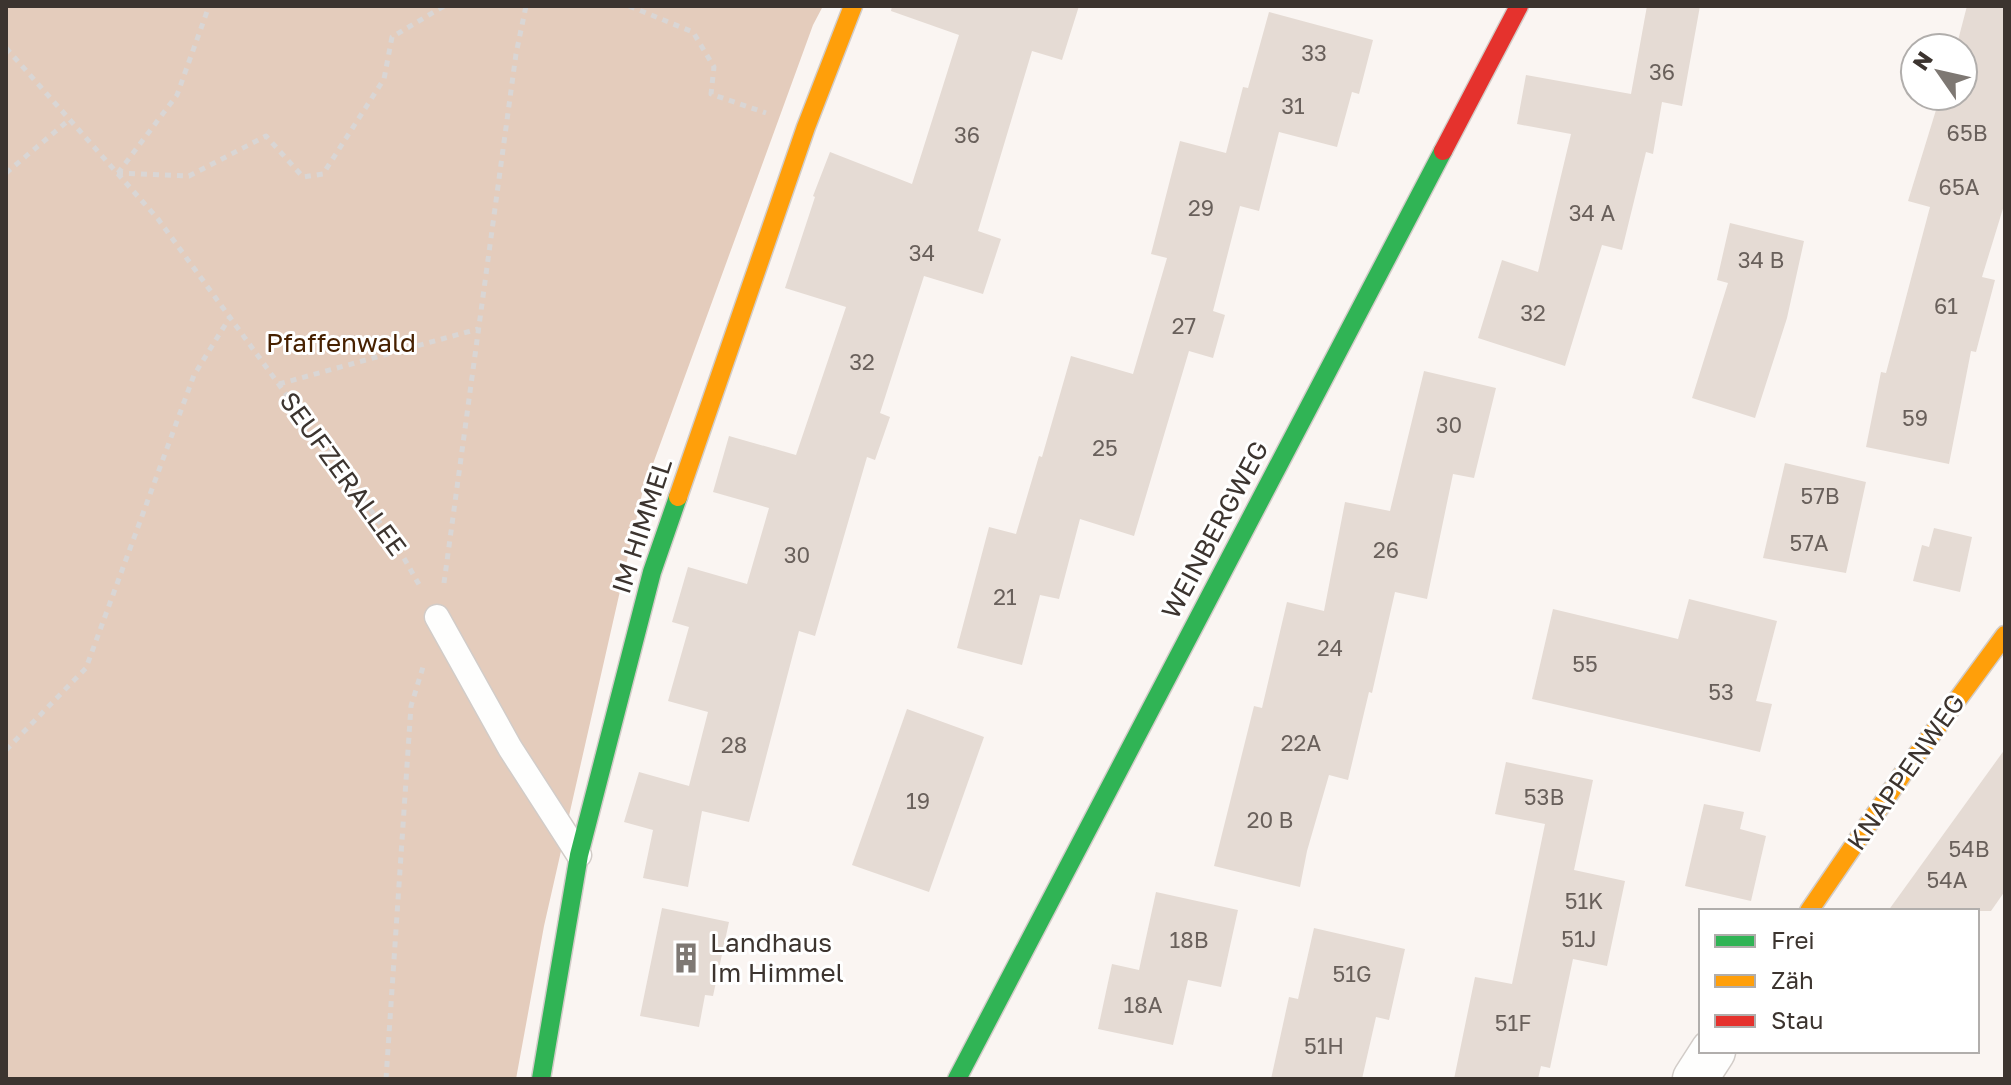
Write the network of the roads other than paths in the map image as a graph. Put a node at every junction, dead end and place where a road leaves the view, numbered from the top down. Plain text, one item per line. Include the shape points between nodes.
1 (853, 6) edge
2 (1519, 6) edge
3 (437, 617) road end
4 (2005, 635) edge
5 (579, 855) junction
6 (1810, 909) edge
7 (1712, 1053) edge
8 (541, 1079) edge
9 (957, 1079) edge
10 (1695, 1079) edge

1 - 5 street, IM HIMMEL via 790,171 652,572
2 - 9 street, WEINBERGWEG
3 - 5 lane via 510,748
4 - 6 street, KNAPPENWEG
5 - 8 street, IM HIMMEL
7 - 10 street

